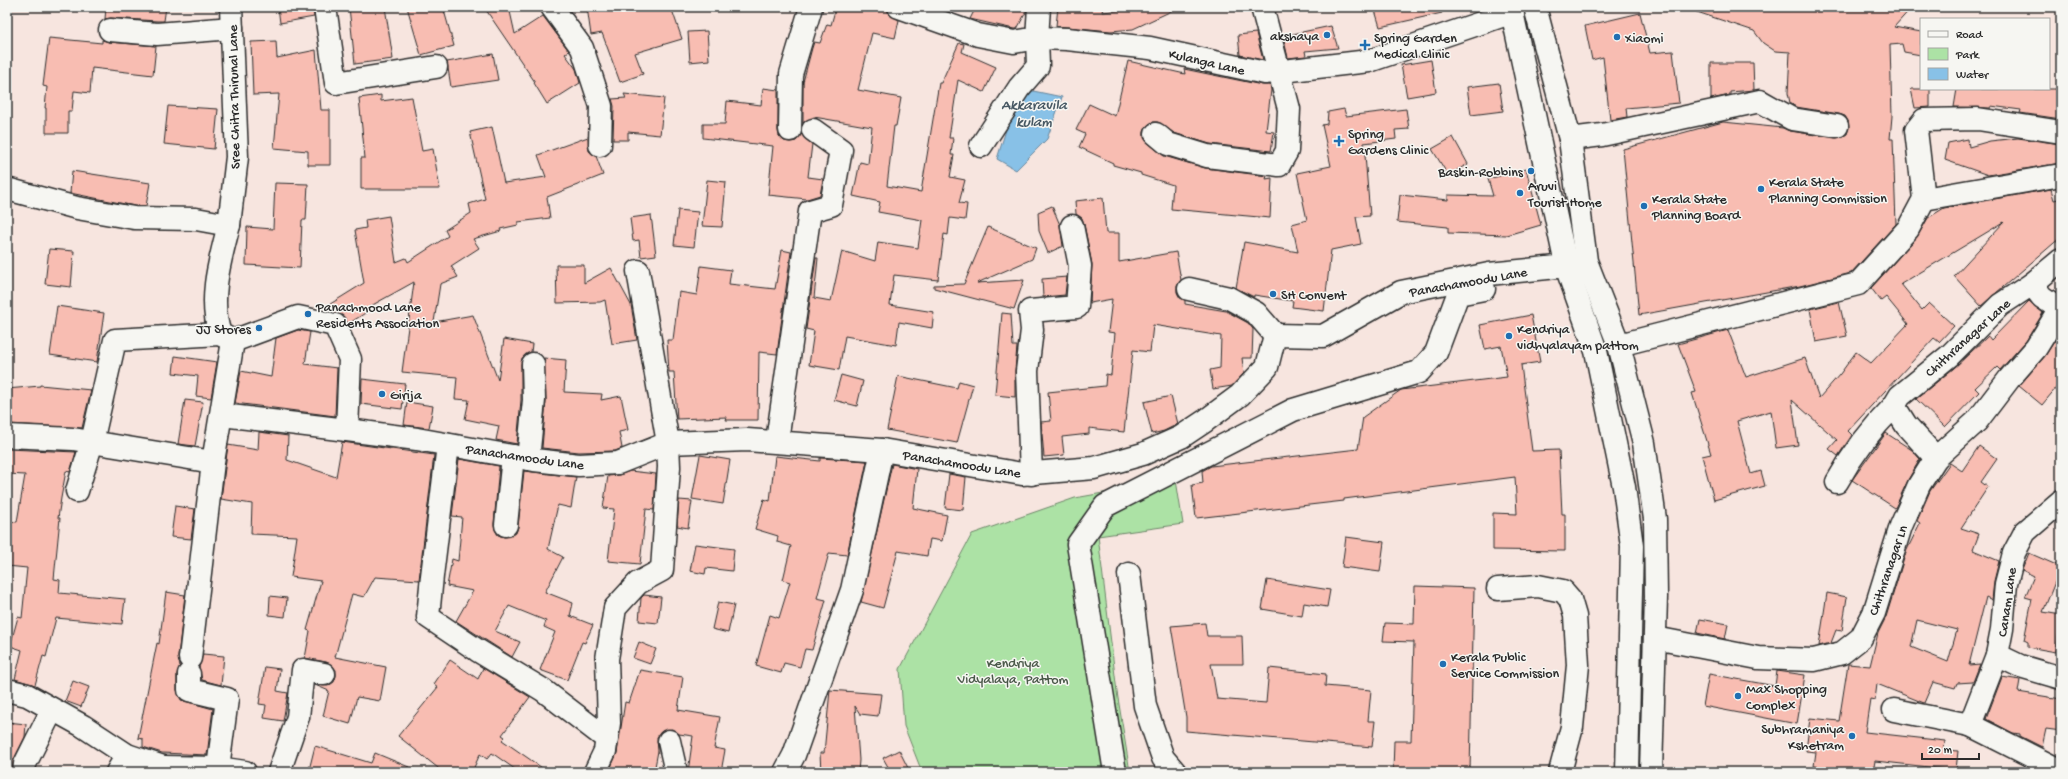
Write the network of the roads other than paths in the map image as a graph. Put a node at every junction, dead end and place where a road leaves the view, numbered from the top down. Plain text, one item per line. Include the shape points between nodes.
1 (325, 7) edge
2 (552, 7) edge
3 (811, 7) edge
4 (899, 7) edge
5 (1039, 7) edge
6 (1262, 7) edge
7 (1535, 7) edge
8 (1512, 10) edge
9 (231, 17) edge
10 (110, 30) dead end
11 (1037, 38) junction
12 (436, 67) dead end
13 (1279, 72) junction
14 (1837, 126) dead end
15 (790, 130) dead end
16 (813, 130) dead end
17 (2061, 132) edge
18 (1156, 134) dead end
19 (1570, 139) junction
20 (600, 145) dead end
21 (981, 146) dead end
22 (2061, 175) edge
23 (7, 189) edge
24 (1924, 199) junction
25 (228, 225) junction
26 (1072, 226) dead end
27 (2061, 260) edge
28 (1574, 267) junction
29 (638, 271) dead end
30 (2032, 284) junction
31 (1189, 288) dead end
32 (2060, 309) edge
33 (1275, 335) junction
34 (227, 337) junction
35 (1619, 345) junction
36 (533, 364) dead end
37 (1894, 406) junction
38 (222, 415) junction
39 (347, 430) junction
40 (7, 436) edge
41 (777, 441) junction
42 (92, 442) junction
43 (668, 443) junction
44 (448, 445) junction
45 (882, 450) junction
46 (520, 457) junction
47 (1936, 458) junction
48 (213, 462) junction
49 (1031, 474) junction
50 (1837, 482) dead end
51 (77, 491) dead end
52 (2061, 501) edge
53 (506, 525) dead end
54 (1129, 574) dead end
55 (1498, 589) dead end
56 (1655, 638) junction
57 (1997, 655) junction
58 (324, 674) dead end
59 (2061, 678) edge
60 (7, 690) edge
61 (52, 710) junction
62 (1894, 710) dead end
63 (1970, 725) junction
64 (607, 738) junction
65 (669, 741) dead end
66 (122, 764) edge
67 (218, 768) junction
68 (164, 769) edge
69 (2061, 771) edge
70 (24, 772) edge
71 (245, 772) edge
72 (279, 772) edge
73 (595, 772) edge
74 (676, 772) edge
75 (785, 772) edge
76 (1115, 772) edge
77 (1175, 772) edge
78 (1560, 772) edge
79 (1627, 772) edge
80 (1651, 772) edge

1 - 12 street via 336,83
2 - 20 street via 582,48 601,106
3 - 15 street via 791,74
4 - 11 street, Kulanga Lane via 978,35 1014,42
5 - 11 street
6 - 13 street
7 - 19 street
8 - 13 street, Kulanga Lane via 1369,61
8 - 28 street
9 - 10 street via 157,34
9 - 25 street, Sree Chitra Thirunal Lane via 237,157
11 - 13 street, Kulanga Lane via 1150,48 1240,69 1265,73
11 - 21 street via 1038,66 1019,88
13 - 18 street via 1289,109 1287,150 1279,165 1207,156 1168,144
14 - 19 street via 1792,119 1760,100 1602,135
16 - 41 street via 841,150 831,205 810,211
17 - 24 street via 1978,119 1924,120 1916,130
19 - 28 street
22 - 24 street
23 - 25 street via 77,208 134,218 196,219
24 - 35 street via 1908,229 1858,284
25 - 34 street, Sree Chitra Thirunal Lane via 217,270 214,318
26 - 49 street via 1080,266 1077,307 1030,310 1032,330 1027,371
27 - 30 street, Chithranagar Lane
28 - 33 street, Panachamoodu Lane via 1489,274 1401,292 1323,336
28 - 35 street
28 - 76 street via 1458,294 1436,353 1419,372 1293,410 1105,506 1078,544
28 - 79 street via 1596,351 1624,487 1632,546
29 - 43 street
30 - 32 street via 2042,297
30 - 37 street, Chithranagar Lane via 2000,305 1949,356 1900,396
31 - 33 street via 1229,298 1256,313
32 - 47 street via 2036,348 1977,421
33 - 49 street, Panachamoodu Lane via 1267,367 1240,395 1181,438 1142,454 1094,468
34 - 38 street
34 - 39 street via 298,316 335,326 350,359
34 - 42 street via 114,340
35 - 56 street via 1644,443 1655,519
36 - 46 street via 534,400
37 - 47 street via 1906,425
37 - 50 street via 1853,453
38 - 39 street, Panachamoodu Lane
38 - 48 street
39 - 44 street, Panachamoodu Lane
40 - 42 street
41 - 43 street, Panachamoodu Lane
41 - 45 street, Panachamoodu Lane
42 - 48 street
42 - 51 street
43 - 46 street, Panachamoodu Lane via 618,463 606,465 579,465
43 - 64 street via 669,467 662,570 638,583 614,608 607,659
44 - 46 street, Panachamoodu Lane
44 - 64 street via 428,617 543,690
45 - 49 street, Panachamoodu Lane
45 - 75 street via 852,590 794,755
46 - 53 street
47 - 56 street, Chithranagar Ln via 1919,485 1901,526 1874,613 1861,638 1842,654 1814,660 1758,658
48 - 67 street via 189,690 227,699
52 - 57 street, Canam Lane via 2025,532 2014,553 2006,584
54 - 77 street via 1145,706 1163,758
55 - 78 street via 1538,586 1563,591 1570,599 1575,616 1578,665 1572,727
56 - 80 street
57 - 59 street, Canam Lane via 2020,666
57 - 63 street
58 - 72 street via 303,670 298,716
60 - 61 street via 27,695
61 - 66 street via 83,726
61 - 70 street via 25,764
62 - 63 street
63 - 69 street
64 - 73 street via 605,751
65 - 74 street
66 - 68 street
67 - 68 street
67 - 71 street

